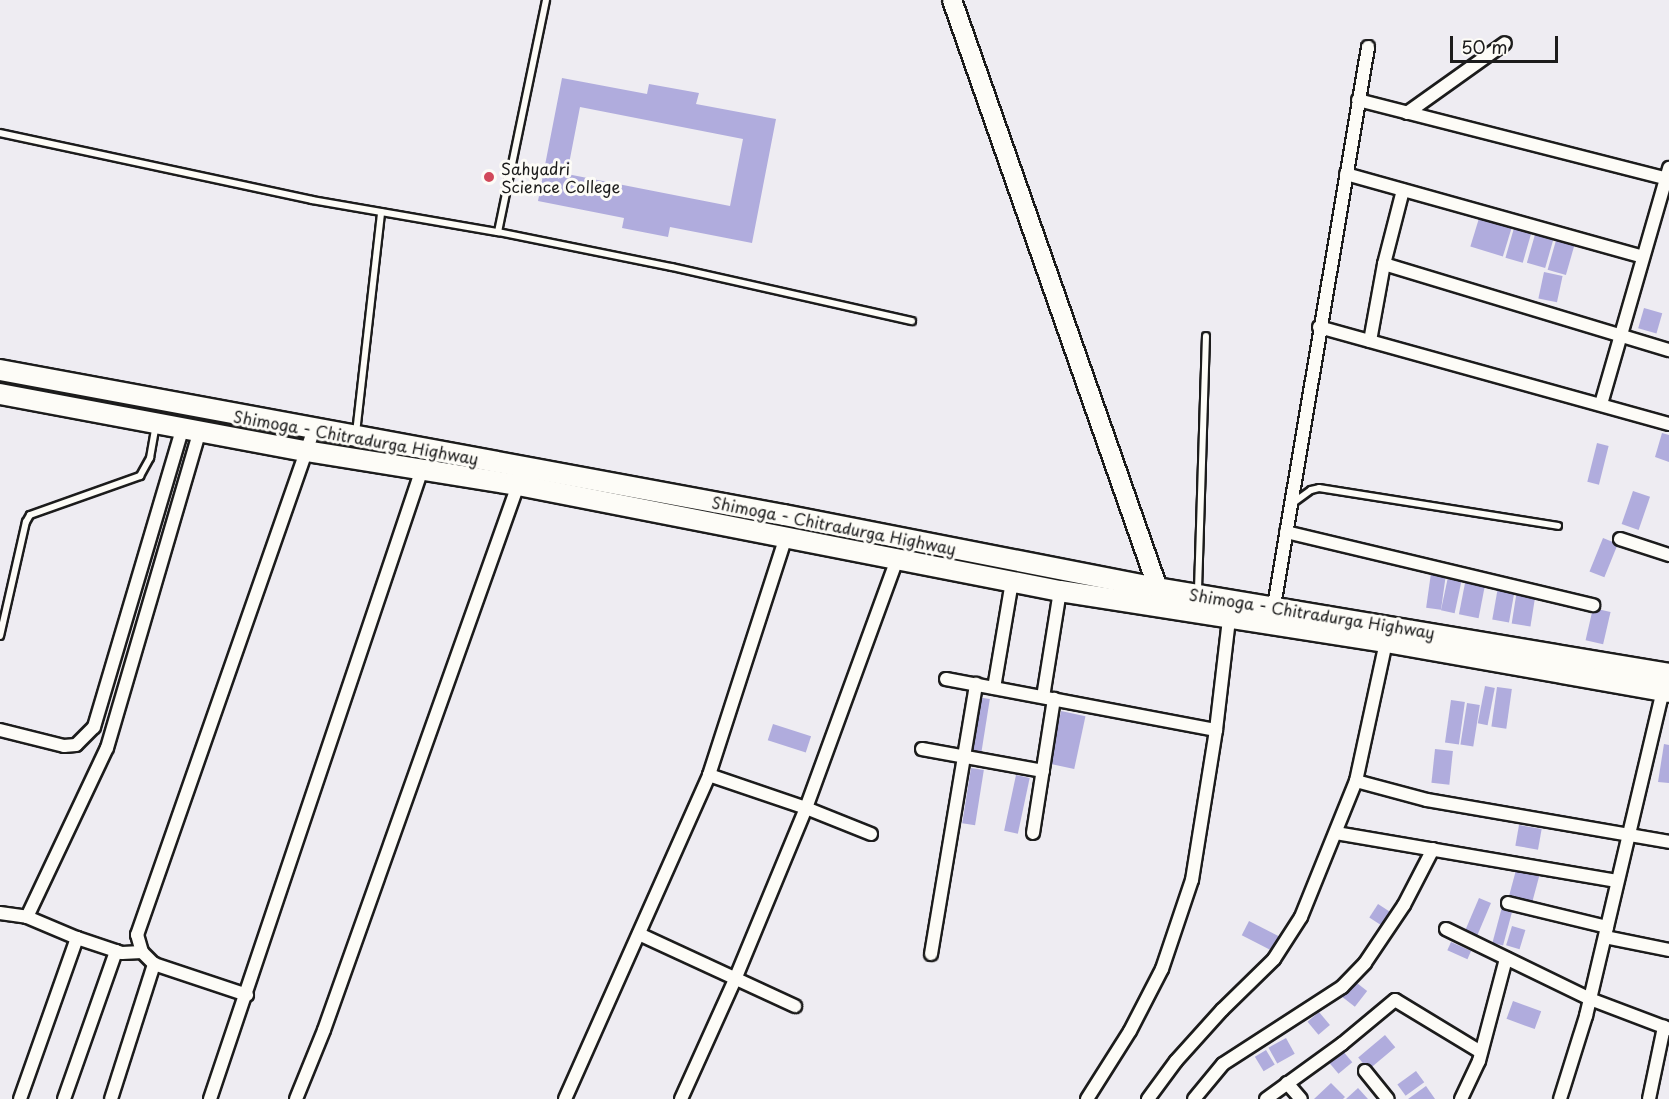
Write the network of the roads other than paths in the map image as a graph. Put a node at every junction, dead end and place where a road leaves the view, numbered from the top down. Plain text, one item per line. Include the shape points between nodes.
1 (546, 0) edge
2 (952, 0) edge
3 (1505, 43) dead end
4 (1368, 47) dead end
5 (1358, 100) junction
6 (1407, 112) junction
7 (0, 133) edge
8 (1667, 173) edge
9 (1346, 174) junction
10 (1403, 190) junction
11 (381, 212) junction
12 (498, 232) junction
13 (1643, 257) junction
14 (1384, 264) junction
15 (912, 321) dead end
16 (1319, 327) junction
17 (1206, 336) dead end
18 (1620, 337) junction
19 (1370, 341) junction
20 (1669, 350) edge
21 (0, 370) edge
22 (0, 394) edge
23 (1601, 404) junction
24 (156, 423) junction
25 (1669, 424) edge
26 (191, 428) junction
27 (314, 429) junction
28 (355, 436) junction
29 (306, 451) junction
30 (422, 469) junction
31 (518, 484) junction
32 (1290, 505) junction
33 (1558, 526) dead end
34 (1286, 532) junction
35 (786, 537) junction
36 (1620, 539) dead end
37 (1669, 555) edge
38 (897, 559) junction
39 (1012, 582) junction
40 (1157, 588) junction
41 (1060, 591) junction
42 (1197, 594) junction
43 (1593, 605) dead end
44 (1274, 606) junction
45 (1164, 608) junction
46 (1229, 619) junction
47 (0, 636) edge
48 (1386, 642) junction
49 (946, 679) dead end
50 (1667, 683) edge
51 (976, 684) junction
52 (994, 688) junction
53 (1049, 698) junction
54 (0, 730) edge
55 (1216, 730) junction
56 (922, 749) dead end
57 (964, 754) junction
58 (1043, 771) junction
59 (709, 775) junction
60 (1356, 781) junction
61 (806, 808) junction
62 (1033, 833) dead end
63 (1336, 833) junction
64 (871, 834) dead end
65 (1627, 835) junction
66 (1669, 842) edge
67 (1433, 849) junction
68 (1617, 881) junction
69 (1508, 903) dead end
70 (0, 913) edge
71 (27, 917) junction
72 (1446, 929) dead end
73 (1606, 932) junction
74 (639, 934) junction
75 (77, 938) junction
76 (1669, 950) edge
77 (116, 951) junction
78 (142, 952) junction
79 (931, 954) dead end
80 (1506, 958) junction
81 (154, 964) junction
82 (736, 977) junction
83 (247, 995) junction
84 (1590, 999) junction
85 (795, 1006) dead end
86 (1667, 1028) edge
87 (1481, 1052) junction
88 (1365, 1071) dead end
89 (1287, 1083) junction
90 (20, 1099) edge
91 (64, 1099) edge
92 (111, 1099) edge
93 (210, 1099) edge
94 (296, 1099) edge
95 (565, 1099) edge
96 (681, 1099) edge
97 (1087, 1099) edge
98 (1149, 1099) edge
99 (1194, 1099) edge
100 (1266, 1099) edge
101 (1301, 1099) edge
102 (1388, 1099) edge
103 (1461, 1099) edge
104 (1560, 1099) edge
105 (1649, 1099) edge

1 - 12 lane
2 - 40 street
3 - 6 street
4 - 5 street
5 - 6 street
5 - 9 street
6 - 8 street
7 - 11 lane
8 - 13 street
9 - 10 street
9 - 16 street
10 - 13 street
10 - 14 street
11 - 12 lane
11 - 28 lane
12 - 15 lane
13 - 18 street
14 - 18 street
14 - 19 street
16 - 19 street
16 - 32 street
17 - 42 lane
18 - 20 street
18 - 23 street
19 - 23 street
21 - 27 main road, Shimoga - Chitradurga Highway
22 - 24 main road, Shimoga - Chitradurga Highway
23 - 25 street
24 - 26 main road, Shimoga - Chitradurga Highway
24 - 47 lane via 150,458 140,476 30,515
26 - 29 main road, Shimoga - Chitradurga Highway
26 - 54 street via 94,727 83,741 70,746
26 - 71 street via 107,748
27 - 28 main road, Shimoga - Chitradurga Highway
27 - 29 street
28 - 40 main road, Shimoga - Chitradurga Highway
29 - 30 main road, Shimoga - Chitradurga Highway
29 - 78 street via 137,935
30 - 31 main road, Shimoga - Chitradurga Highway
30 - 83 street
31 - 35 main road, Shimoga - Chitradurga Highway
31 - 94 street
32 - 33 lane via 1319,488
32 - 34 street
34 - 43 street
34 - 44 street
35 - 38 main road, Shimoga - Chitradurga Highway
35 - 59 street
36 - 37 street
38 - 39 main road, Shimoga - Chitradurga Highway
38 - 61 street
39 - 41 main road, Shimoga - Chitradurga Highway
39 - 52 street
40 - 42 main road, Shimoga - Chitradurga Highway
40 - 45 street
41 - 45 main road, Shimoga - Chitradurga Highway
41 - 53 street
42 - 44 main road, Shimoga - Chitradurga Highway
44 - 50 main road, Shimoga - Chitradurga Highway
45 - 46 main road, Shimoga - Chitradurga Highway
46 - 48 main road, Shimoga - Chitradurga Highway
46 - 55 street
48 - 50 main road, Shimoga - Chitradurga Highway
48 - 60 street
49 - 51 street
50 - 65 street
51 - 52 street
51 - 57 street
52 - 53 street
53 - 55 street
53 - 58 street
55 - 97 street via 1192,880 1175,936 1130,1031
56 - 57 street
57 - 58 street
57 - 79 street
58 - 62 street
59 - 61 street
59 - 74 street
60 - 63 street
60 - 65 street via 1426,800
61 - 64 street
61 - 82 street
63 - 67 street
63 - 98 street via 1285,945 1176,1061
65 - 66 street
65 - 68 street
67 - 68 street
67 - 99 street via 1404,905 1365,963 1342,987 1223,1064
68 - 73 street
69 - 73 street
70 - 71 street
71 - 75 street
72 - 80 street
73 - 76 street
73 - 84 street
74 - 82 street
74 - 95 street
75 - 77 street
75 - 90 street
77 - 78 street
77 - 91 street
78 - 81 street
80 - 84 street
80 - 87 street
81 - 83 street
81 - 92 street
82 - 85 street
82 - 96 street
83 - 93 street
84 - 86 street
84 - 104 street
86 - 105 street
87 - 89 street via 1395,1000
87 - 103 street
88 - 102 street
89 - 100 street
89 - 101 street

